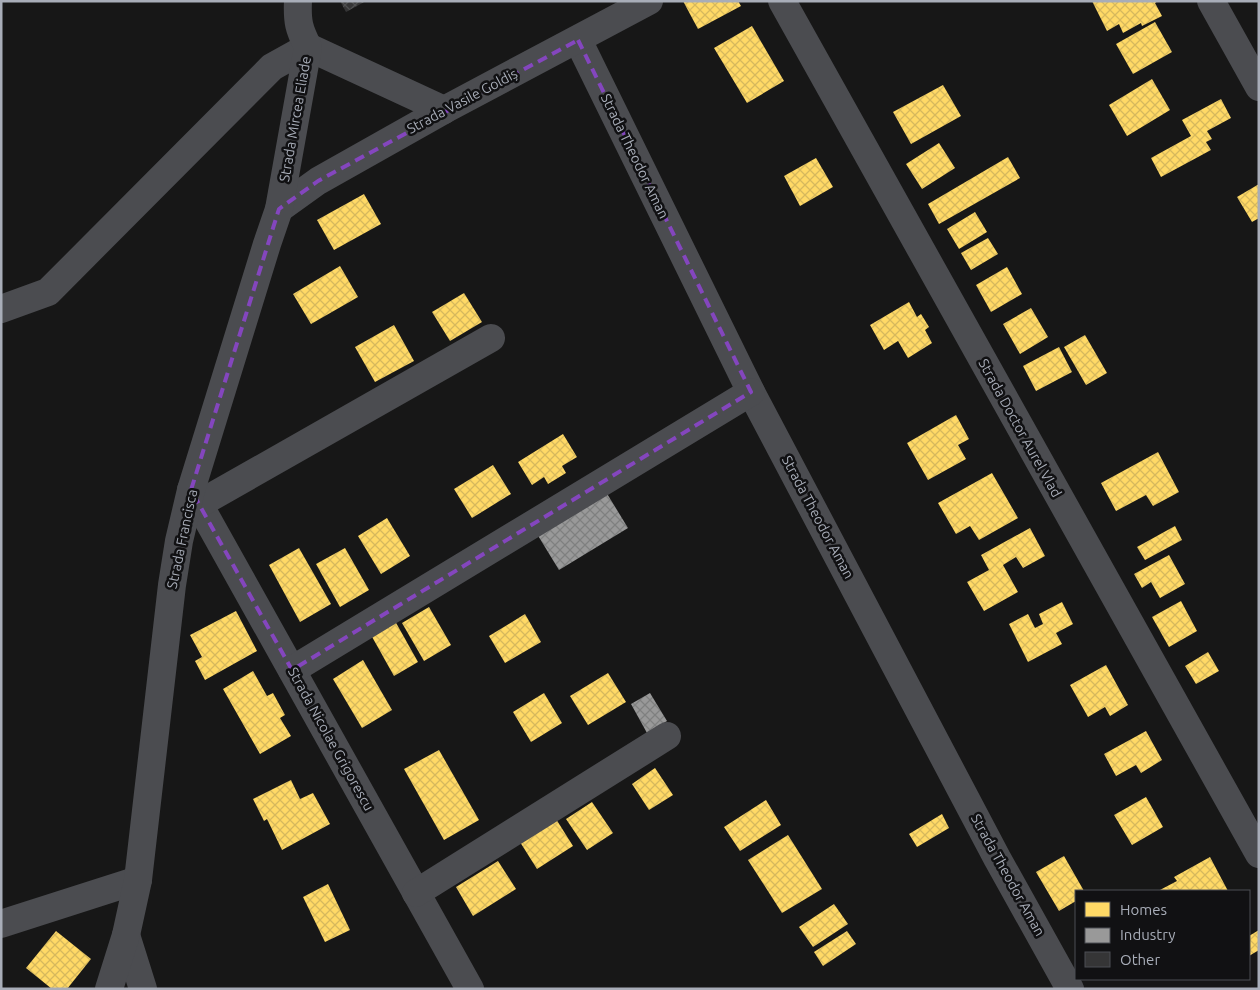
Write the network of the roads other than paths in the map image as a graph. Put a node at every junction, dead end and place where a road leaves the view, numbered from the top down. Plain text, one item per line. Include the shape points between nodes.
1 (298, 1) edge
2 (649, 1) edge
3 (782, 1) edge
4 (1211, 1) edge
5 (578, 40) junction
6 (308, 48) junction
7 (1259, 87) edge
8 (444, 110) junction
9 (279, 209) junction
10 (1, 309) edge
11 (491, 338) dead end
12 (751, 392) junction
13 (195, 497) junction
14 (292, 670) junction
15 (668, 736) dead end
16 (1249, 815) edge
17 (1259, 854) edge
18 (138, 880) junction
19 (416, 893) junction
20 (1, 924) edge
21 (126, 935) junction
22 (109, 989) edge
23 (143, 989) edge
24 (470, 989) edge
25 (1070, 989) edge

1 - 6 street, Strada Mircea Eliade via 299,30
2 - 5 street, Strada Vasile Goldiș
3 - 16 street, Strada Doctor Aurel Vlad
4 - 7 street
5 - 8 street, Strada Vasile Goldiș
5 - 12 street, Strada Theodor Aman
6 - 8 street
6 - 9 street, Strada Mircea Eliade
6 - 10 street via 272,67 48,292
8 - 9 street, Strada Vasile Goldiș via 318,181
9 - 13 street, Strada Francisca
11 - 13 street
12 - 14 street
12 - 25 street, Strada Theodor Aman
13 - 14 street, Strada Nicolae Grigorescu
13 - 18 street, Strada Francisca via 179,541 172,585
14 - 19 street, Strada Nicolae Grigorescu
15 - 19 street
16 - 17 street, Strada Doctor Aurel Vlad
18 - 20 street
18 - 21 street, Strada Francisca
19 - 24 street, Strada Nicolae Grigorescu
21 - 22 street, Strada Francisca
21 - 23 street

